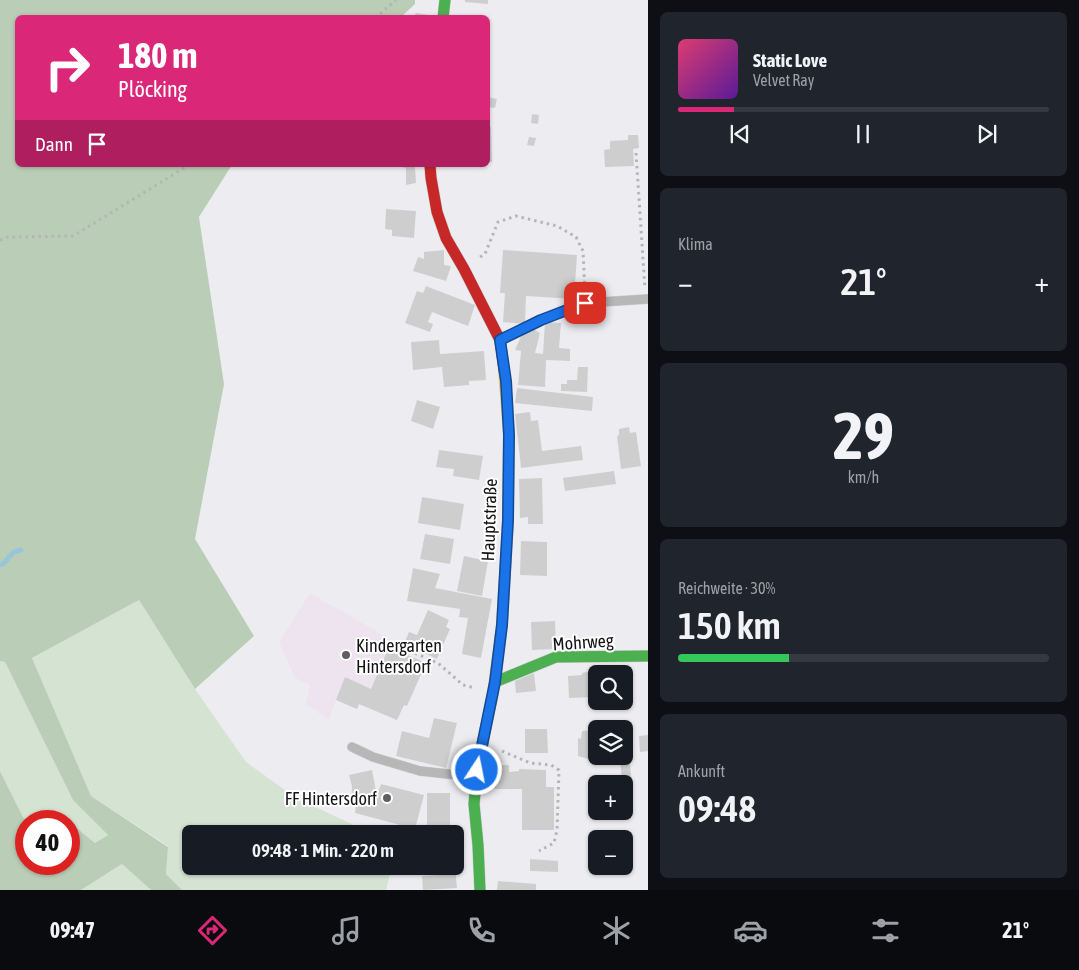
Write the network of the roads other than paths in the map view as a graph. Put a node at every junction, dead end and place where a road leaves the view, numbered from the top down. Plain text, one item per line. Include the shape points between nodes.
1 (445, 0) edge
2 (444, 15) edge
3 (430, 167) edge
4 (647, 300) edge
5 (500, 340) junction
6 (648, 656) edge
7 (494, 687) junction
8 (352, 747) dead end
9 (476, 777) junction
10 (480, 890) edge

1 - 2 street
3 - 5 street, Hauptstraße via 436,212 446,238
4 - 5 lane via 585,303
5 - 7 street, Hauptstraße via 509,435 508,511 502,625
6 - 7 street, Mohrweg via 556,657
7 - 9 street, Hauptstraße
8 - 9 lane via 420,771
9 - 10 street, Hauptstraße via 474,804

